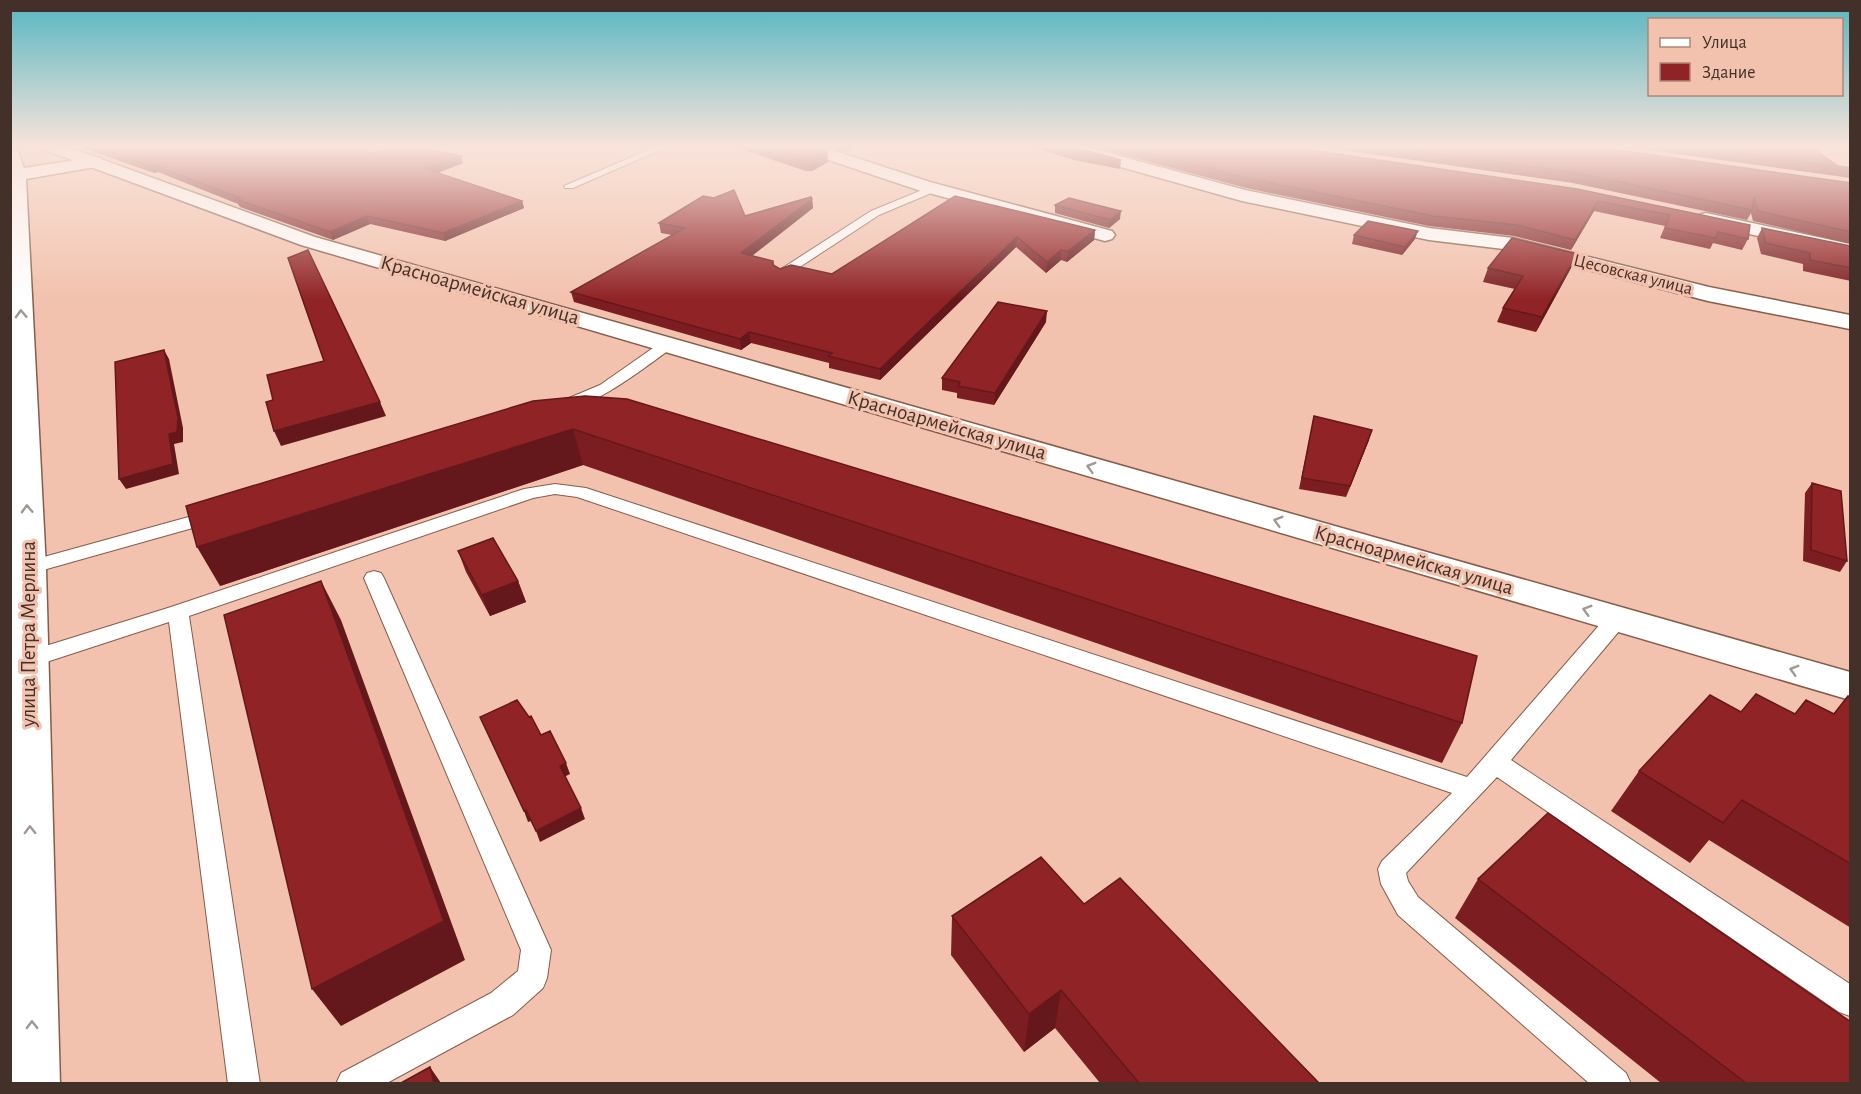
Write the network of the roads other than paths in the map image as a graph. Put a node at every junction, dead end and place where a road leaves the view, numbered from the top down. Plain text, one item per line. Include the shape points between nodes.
1 (14, 197) edge
2 (190, 197) edge
3 (913, 197) edge
4 (962, 197) edge
5 (1252, 197) edge
6 (1691, 215) edge
7 (1105, 235) dead end
8 (1851, 250) edge
9 (781, 273) edge
10 (1851, 322) edge
11 (668, 344) junction
12 (550, 410) edge
13 (235, 510) edge
14 (20, 570) edge
15 (374, 578) dead end
16 (178, 612) junction
17 (1617, 619) junction
18 (28, 660) junction
19 (1851, 686) edge
20 (1496, 762) junction
21 (1472, 789) junction
22 (1851, 1001) edge
23 (33, 1083) edge
24 (244, 1083) edge
25 (352, 1083) edge
26 (1616, 1083) edge

14 -> 1 street, улица Петра Мерлина
2 - 11 street, Красноармейская улица via 308,241
3 - 9 lane via 875,213
4 - 7 street
5 - 10 street, Цесовская улица via 1429,234 1513,244 1708,294
6 - 8 street
11 - 12 lane via 606,387
17 -> 11 street, Красноармейская улица
13 - 14 lane
14 - 18 street, улица Петра Мерлина
15 - 25 lane via 536,950 532,978 502,1004
16 - 18 lane
16 - 21 lane via 530,493 555,489 580,492
16 - 24 lane
19 -> 17 street, Красноармейская улица
17 - 20 lane
23 -> 18 street, улица Петра Мерлина
20 - 21 lane
20 - 22 lane
21 - 26 lane via 1392,869 1395,884 1408,906

